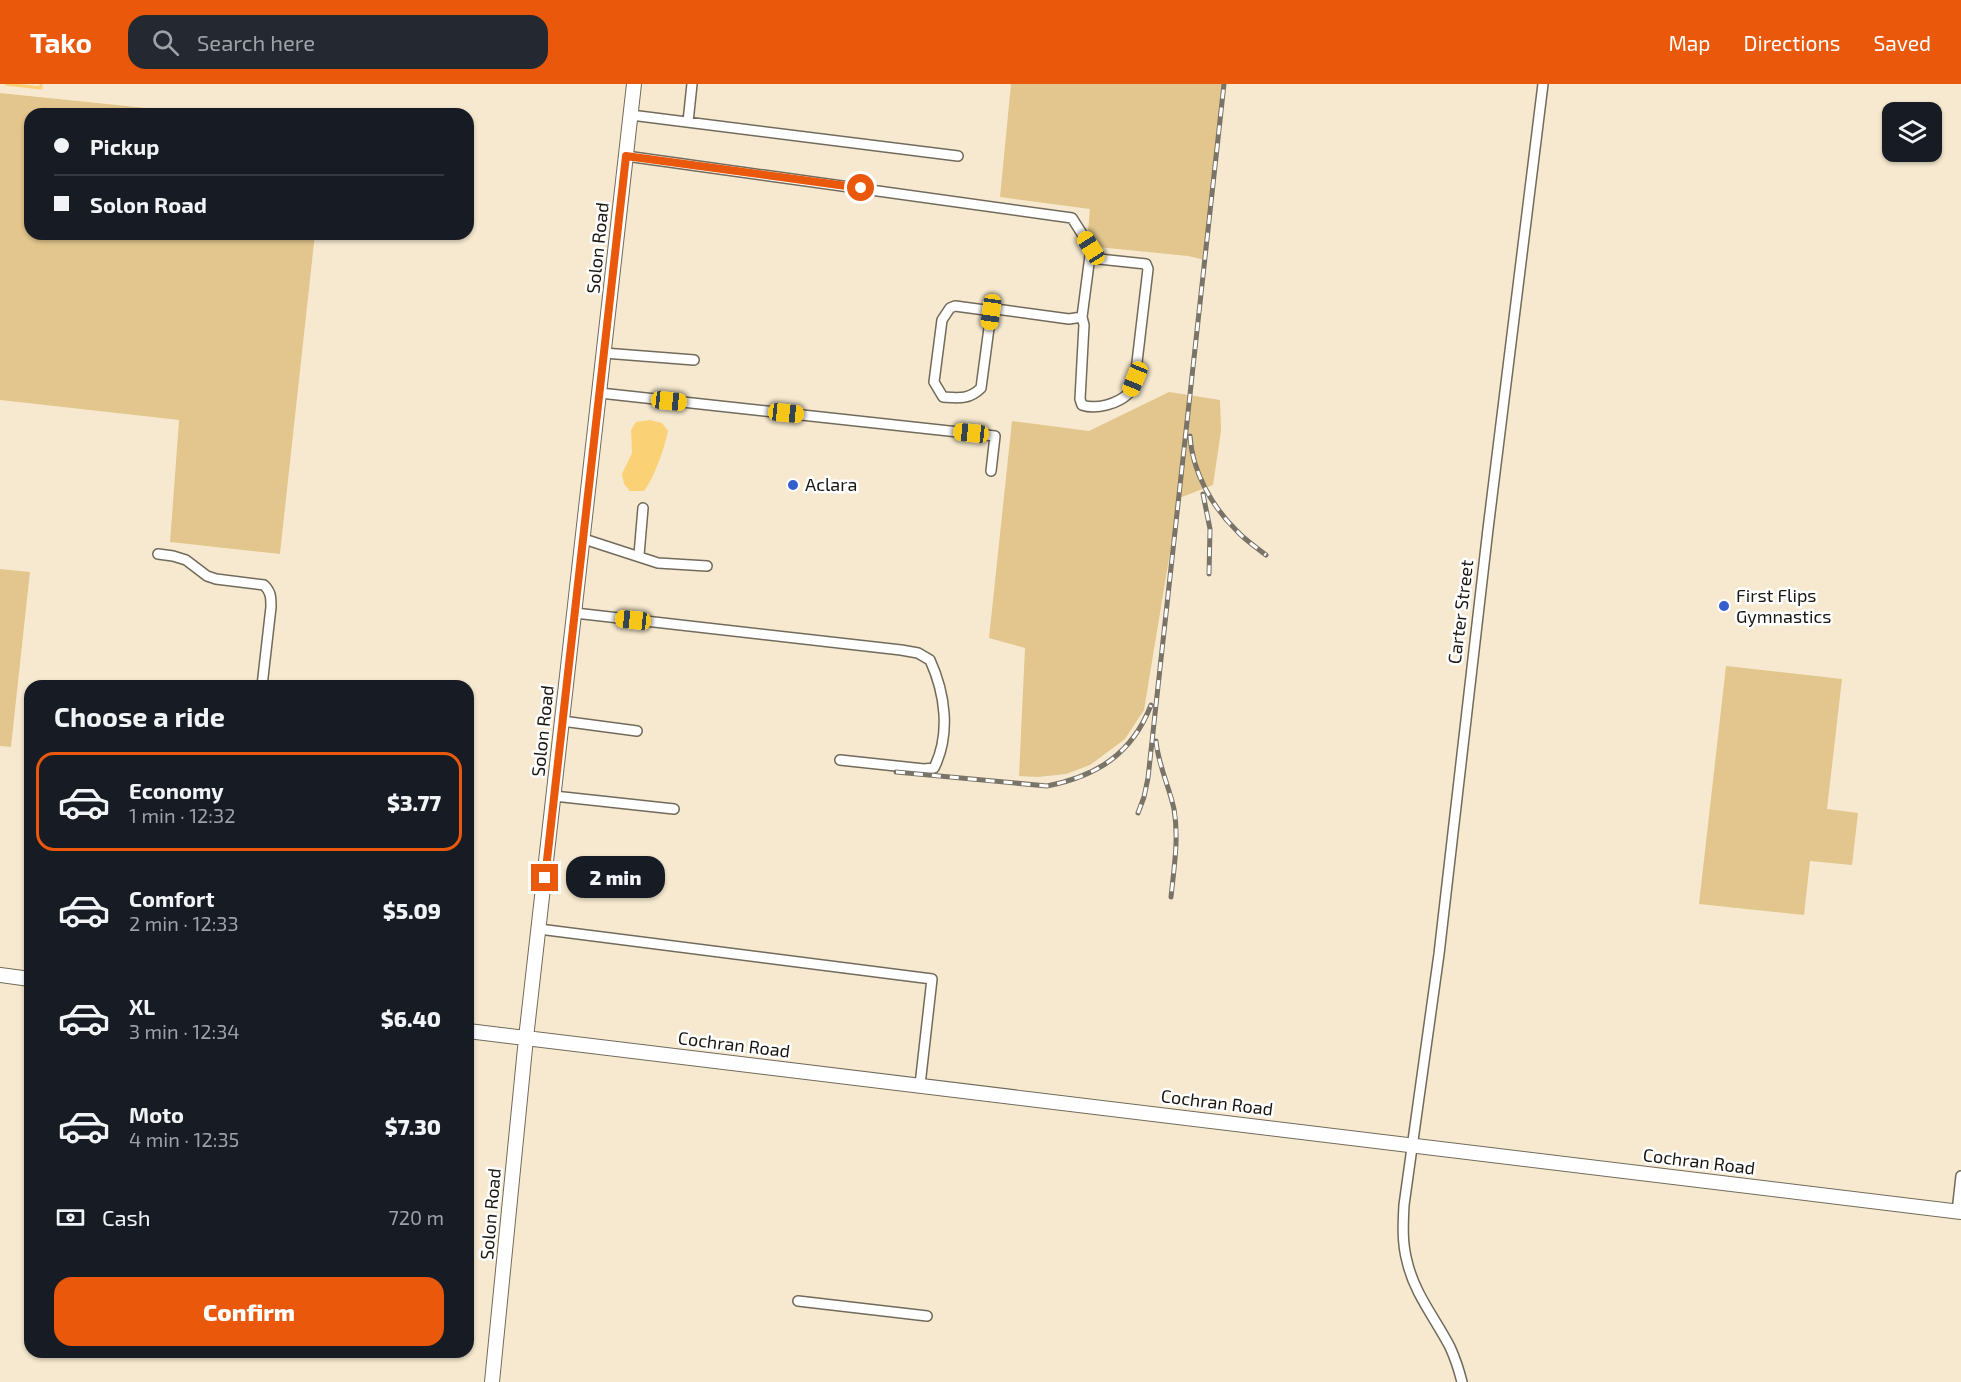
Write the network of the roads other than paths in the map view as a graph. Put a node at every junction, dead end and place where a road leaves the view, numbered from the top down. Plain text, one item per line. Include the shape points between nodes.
1 (634, 84) edge
2 (692, 84) edge
3 (1543, 84) edge
4 (631, 115) junction
5 (688, 122) junction
6 (626, 156) junction
7 (958, 156) dead end
8 (1090, 258) junction
9 (991, 312) junction
10 (1082, 316) junction
11 (604, 353) junction
12 (694, 360) dead end
13 (600, 393) junction
14 (991, 471) dead end
15 (643, 508) dead end
16 (584, 539) junction
17 (158, 554) dead end
18 (639, 555) junction
19 (707, 566) dead end
20 (574, 614) junction
21 (263, 680) edge
22 (562, 722) junction
23 (637, 731) dead end
24 (840, 760) dead end
25 (554, 796) junction
26 (674, 809) dead end
27 (539, 928) junction
28 (0, 975) edge
29 (24, 978) edge
30 (474, 1032) edge
31 (526, 1038) junction
32 (920, 1086) junction
33 (1411, 1144) junction
34 (1961, 1176) edge
35 (1959, 1212) edge
36 (798, 1301) dead end
37 (927, 1316) dead end
38 (492, 1382) edge
39 (1462, 1382) edge

1 - 4 street, Solon Road
2 - 5 street
3 - 33 street, Carter Street via 1439,954
4 - 5 street
4 - 6 street, Solon Road
5 - 7 street
6 - 8 street via 1072,218 1091,248
6 - 11 street, Solon Road
8 - 10 street
8 - 10 street via 1146,264 1148,269 1135,379 1130,392 1116,402 1082,405
9 - 9 street via 981,388 964,398 943,397 934,382 945,313 955,306
9 - 10 street via 996,309 1069,319
11 - 12 street
11 - 13 street, Solon Road
13 - 14 street via 995,436
13 - 16 street, Solon Road
15 - 18 street
16 - 18 street
16 - 20 street, Solon Road
17 - 21 street via 186,560 216,579 264,585 269,589 271,607
18 - 19 street via 658,562
20 - 22 street, Solon Road
20 - 24 street via 901,650 930,660 945,716 934,768
22 - 23 street
22 - 25 street, Solon Road
25 - 26 street
25 - 27 street, Solon Road
27 - 31 street, Solon Road
27 - 32 street via 932,979
28 - 29 street
30 - 31 street, Cochran Road
31 - 32 street, Cochran Road
31 - 38 street, Solon Road
32 - 33 street, Cochran Road
33 - 35 street, Cochran Road
33 - 39 street, Carter Street via 1404,1205 1406,1260 1421,1299 1449,1346
34 - 35 street
36 - 37 street

